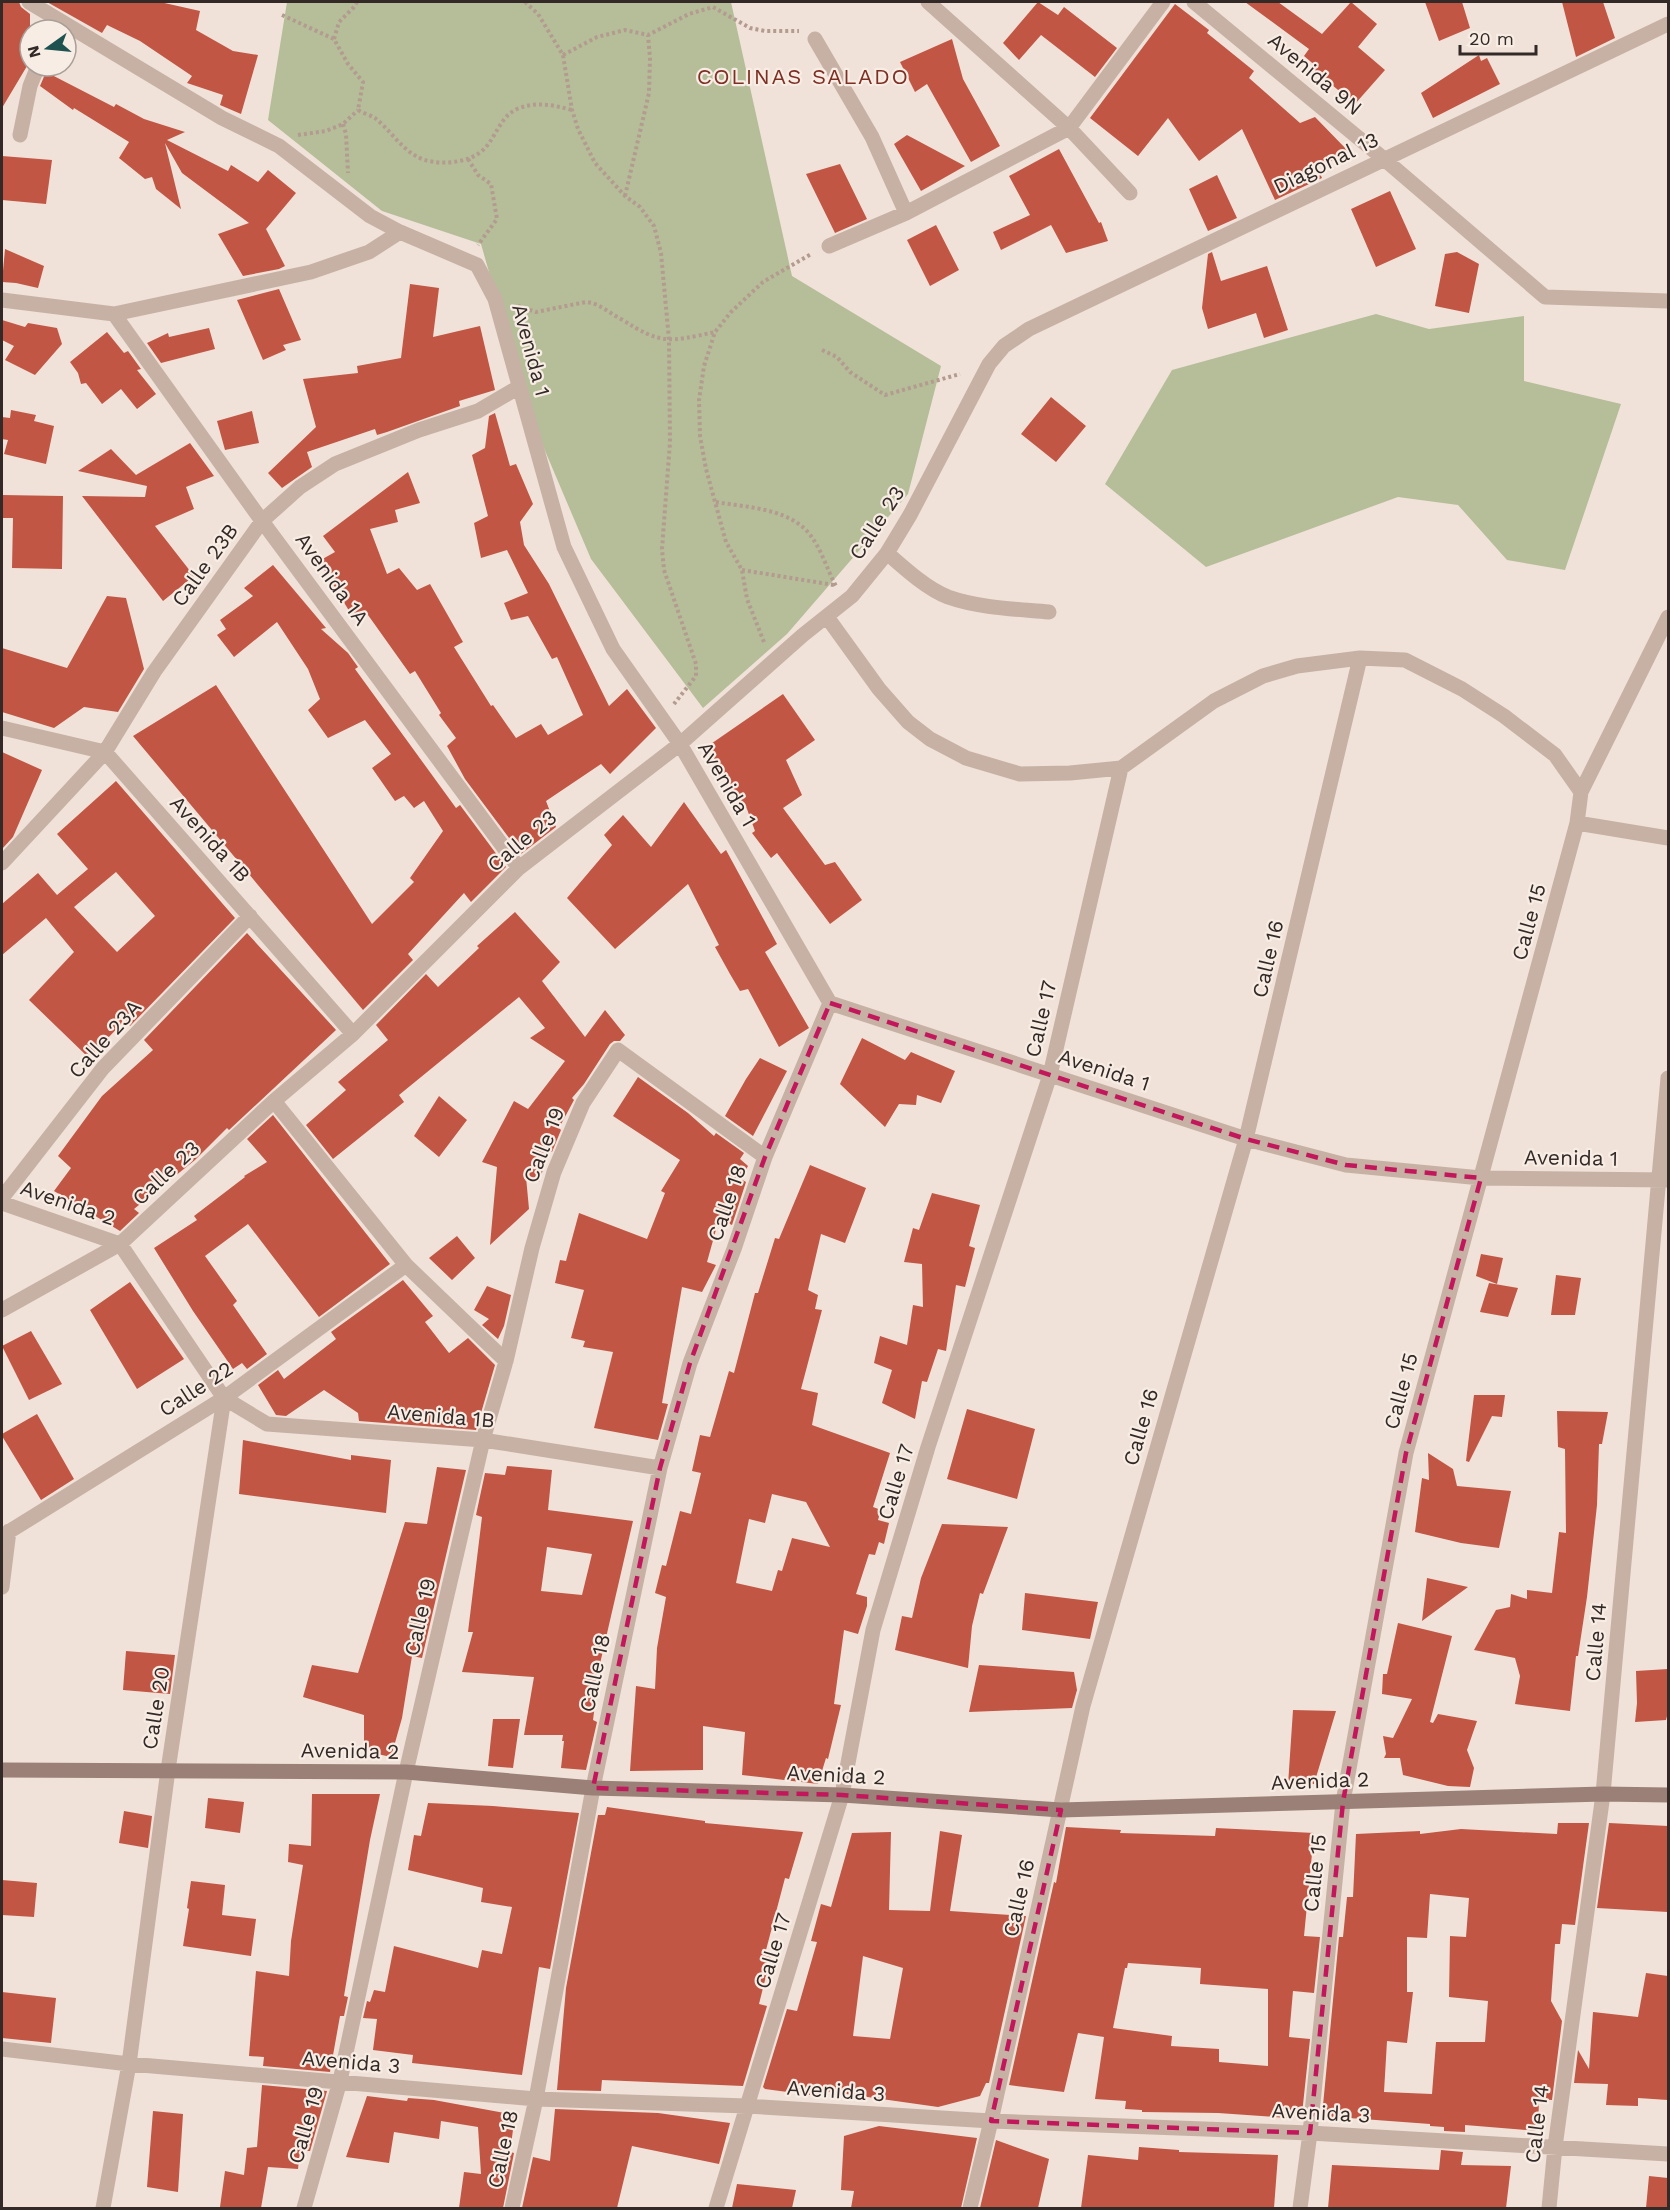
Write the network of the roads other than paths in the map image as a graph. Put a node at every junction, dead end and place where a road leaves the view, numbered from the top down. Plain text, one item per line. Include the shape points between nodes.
1 (29, 2) edge
2 (928, 2) edge
3 (1163, 2) edge
4 (1194, 2) edge
5 (46, 18) edge
6 (1668, 24) edge
7 (78, 38) edge
8 (815, 39) road end
9 (33, 78) edge
10 (1069, 128) junction
11 (20, 135) dead end
12 (1384, 159) junction
13 (1130, 193) dead end
14 (906, 213) junction
15 (400, 232) junction
16 (829, 246) road end
17 (2, 300) edge
18 (1668, 301) edge
19 (114, 314) junction
20 (1004, 346) joint
21 (519, 387) junction
22 (262, 521) junction
23 (887, 553) junction
24 (1049, 612) dead end
25 (827, 617) junction
26 (1668, 617) edge
27 (1360, 658) junction
28 (2, 728) edge
29 (680, 744) junction
30 (105, 752) junction
31 (1120, 768) junction
32 (1581, 792) junction
33 (1577, 823) junction
34 (1668, 838) edge
35 (2, 863) edge
36 (519, 868) junction
37 (250, 916) junction
38 (830, 1003) junction
39 (353, 1034) junction
40 (618, 1050) joint
41 (1050, 1075) junction
42 (1668, 1078) edge
43 (274, 1101) junction
44 (1246, 1139) junction
45 (765, 1157) junction
46 (1481, 1178) junction
47 (1663, 1180) edge
48 (2, 1200) edge
49 (120, 1244) junction
50 (406, 1265) junction
51 (2, 1310) edge
52 (506, 1360) junction
53 (224, 1398) junction
54 (483, 1440) junction
55 (660, 1468) junction
56 (5, 1533) edge
57 (2, 1587) edge
58 (2, 1770) edge
59 (168, 1770) junction
60 (406, 1772) junction
61 (593, 1788) junction
62 (1603, 1794) junction
63 (842, 1795) junction
64 (1668, 1795) edge
65 (1343, 1802) junction
66 (1061, 1810) junction
67 (2, 2049) edge
68 (129, 2064) junction
69 (340, 2081) junction
70 (536, 2099) junction
71 (747, 2106) junction
72 (991, 2121) junction
73 (1310, 2133) junction
74 (1555, 2147) junction
75 (1668, 2154) edge
76 (103, 2208) edge
77 (304, 2208) edge
78 (512, 2208) edge
79 (716, 2208) edge
80 (970, 2208) edge
81 (1300, 2208) edge
82 (1549, 2208) edge

1 - 5 street, Avenida 1
2 - 10 street
3 - 10 street
4 - 12 street, Avenida 9N
6 - 12 street, Diagonal 13
7 - 15 street, Avenida 1 via 279,146 343,197
8 - 14 street via 872,137
9 - 11 street
10 - 13 street
10 - 14 street
12 - 18 street, Avenida 9N via 1545,297
12 - 20 street, Diagonal 13 via 1029,329
14 - 16 street
15 - 19 street via 369,252 311,272
15 - 21 street, Avenida 1 via 477,265 495,299
17 - 19 street
19 - 22 street, Avenida 1A
20 - 23 street, Calle 23 via 989,364
21 - 22 street, Calle 23B via 478,411 335,464 300,487
21 - 29 street, Avenida 1 via 564,547 613,649
22 - 30 street, Calle 23B via 154,672
22 - 36 street, Avenida 1A
23 - 24 street via 946,596 983,605
23 - 25 street, Calle 23 via 852,596
25 - 29 street, Calle 23
25 - 31 street via 879,689 930,740 966,758 1020,774
26 - 32 street, Calle 15
27 - 31 street via 1297,666 1263,676 1214,701
27 - 32 street via 1405,660 1462,689 1555,755
27 - 44 street, Calle 16
28 - 30 street
29 - 36 street, Calle 23
29 - 38 street, Avenida 1
30 - 35 street, Calle 23B
30 - 37 street, Avenida 1B
31 - 41 street, Calle 17
32 - 33 street, Calle 15
33 - 34 street
33 - 46 street, Calle 15
36 - 39 street, Calle 23
37 - 39 street, Avenida 1B
37 - 48 street, Calle 23A via 103,1068
38 - 41 street, Avenida 1
38 - 45 street, Calle 18
39 - 43 street, Calle 23
40 - 45 street, Calle 18
40 - 52 street, Calle 19 via 583,1103 554,1172
41 - 44 street, Avenida 1
41 - 63 street, Calle 17 via 928,1447 873,1630
42 - 47 street, Calle 14
43 - 49 street, Calle 23
43 - 50 street
44 - 46 street, Avenida 1 via 1346,1166
44 - 66 street, Calle 16 via 1086,1694
45 - 55 street, Calle 18 via 690,1363
46 - 47 street, Avenida 1
46 - 65 street, Calle 15 via 1406,1453
47 - 62 street, Calle 14
48 - 49 street, Avenida 2
49 - 51 street, Calle 23
49 - 53 street
50 - 52 street
50 - 53 street, Calle 22
52 - 54 street, Calle 19
53 - 54 street, Avenida 1B via 267,1424
53 - 56 street, Calle 22
53 - 59 street, Calle 20
54 - 55 street, Avenida 1B
54 - 60 street, Calle 19
55 - 61 street, Calle 18
56 - 57 street
58 - 59 street, Avenida 2
59 - 60 street, Avenida 2
59 - 68 street, Calle 20
60 - 61 street, Avenida 2
60 - 69 street, Calle 19
61 - 63 street, Avenida 2
61 - 70 street, Calle 18
62 - 64 street, Avenida 2
62 - 65 street, Avenida 2
62 - 74 street, Calle 14
63 - 66 street, Avenida 2
63 - 71 street, Calle 17
65 - 66 street, Avenida 2
65 - 73 street, Calle 15
66 - 72 street, Calle 16
67 - 68 street, Avenida 3
68 - 69 street, Avenida 3
68 - 76 street, Calle 20
69 - 70 street, Avenida 3
69 - 77 street, Calle 19
70 - 71 street, Avenida 3
70 - 78 street, Calle 18
71 - 72 street, Avenida 3
71 - 79 street, Calle 17
72 - 73 street, Avenida 3
72 - 80 street, Calle 16
73 - 74 street, Avenida 3
73 - 81 street, Calle 15
74 - 75 street, Avenida 3
74 - 82 street, Calle 14

